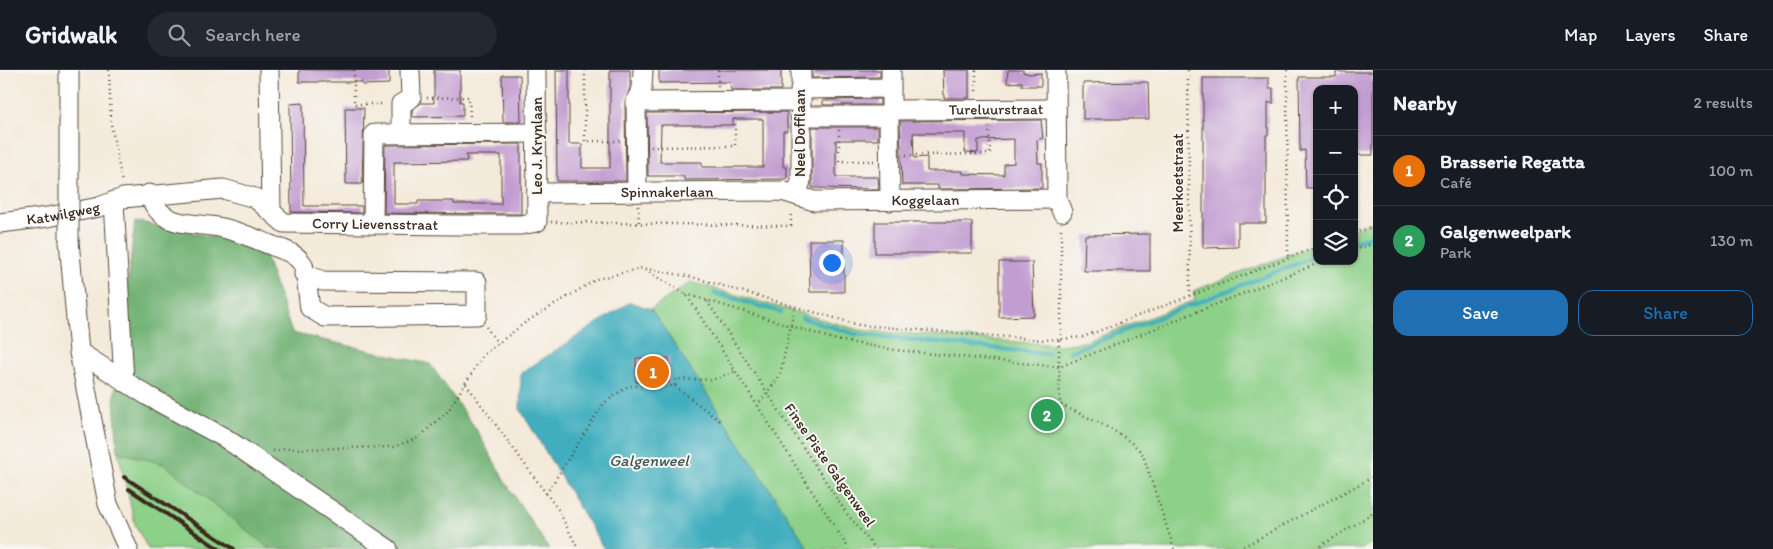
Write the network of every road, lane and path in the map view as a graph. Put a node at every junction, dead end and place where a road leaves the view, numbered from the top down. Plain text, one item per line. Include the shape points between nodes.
1 (69, 70) edge
2 (109, 70) edge
3 (270, 70) edge
4 (354, 70) edge
5 (410, 70) edge
6 (536, 70) edge
7 (584, 70) edge
8 (643, 70) edge
9 (976, 70) edge
10 (1056, 70) edge
11 (1188, 70) edge
12 (1287, 70) edge
13 (890, 82) edge
14 (797, 96) edge
15 (406, 101) junction
16 (636, 102) junction
17 (735, 102) junction
18 (1056, 109) junction
19 (983, 110) junction
20 (890, 113) junction
21 (831, 116) junction
22 (402, 133) junction
23 (470, 133) junction
24 (537, 133) junction
25 (636, 144) junction
26 (889, 158) junction
27 (637, 192) junction
28 (537, 193) junction
29 (149, 194) junction
30 (796, 195) junction
31 (890, 195) junction
32 (118, 199) junction
33 (1059, 206) junction
34 (271, 211) junction
35 (537, 222) junction
36 (0, 223) edge
37 (374, 224) junction
38 (791, 226) dead end
39 (1373, 226) edge
40 (1358, 232) edge
41 (1373, 244) edge
42 (1313, 249) edge
43 (1358, 249) edge
44 (1288, 258) junction
45 (1314, 265) edge
46 (642, 268) junction
47 (304, 274) junction
48 (686, 294) junction
49 (1190, 295) junction
50 (706, 300) junction
51 (796, 306) junction
52 (477, 316) junction
53 (792, 325) junction
54 (1060, 340) junction
55 (498, 344) junction
56 (79, 352) junction
57 (1059, 367) junction
58 (735, 371) junction
59 (124, 382) junction
60 (466, 384) junction
61 (675, 386) junction
62 (767, 394) junction
63 (757, 406) junction
64 (722, 423) dead end
65 (269, 452) dead end
66 (1373, 477) edge
67 (546, 494) junction
68 (1373, 514) edge
69 (128, 549) edge
70 (388, 549) edge
71 (578, 549) edge
72 (849, 549) edge
73 (876, 549) edge
74 (1174, 549) edge
75 (1239, 549) edge
76 (1316, 549) edge

1 - 56 street, bridge via 68,241
2 - 32 path
3 - 34 street
4 - 15 path via 354,104
5 - 15 street
6 - 24 street, Leo J. Krynlaan
7 - 25 path via 585,141
8 - 16 street via 642,88
9 - 19 path
10 - 18 street
11 - 49 path, Meerkoetstraat
12 - 44 path
13 - 14 street via 823,88
13 - 20 street
14 - 17 street
14 - 21 street, Tureluurstraat
14 - 30 street, Neel Dofflaan via 801,181
15 - 22 street
15 - 23 path via 470,97
16 - 17 street
16 - 25 street
17 - 25 path via 735,146
18 - 19 street, Tureluurstraat
18 - 33 street
19 - 20 street, Tureluurstraat
19 - 26 path via 990,154
20 - 21 street, Tureluurstraat
20 - 26 street
21 - 26 path via 839,162
22 - 23 street
22 - 37 street via 374,134
23 - 24 street
24 - 28 street, Leo J. Krynlaan
25 - 27 street
26 - 31 street
27 - 28 street, Spinnakerlaan
27 - 30 street, Spinnakerlaan via 782,191
28 - 35 street, Leo J. Krynlaan
29 - 32 street, Katwilgweg
29 - 34 street, Corry Lievensstraat via 223,189 255,198
29 - 47 street via 158,213 185,225 220,227 237,232 295,255 303,265
30 - 31 street, Koggelaan via 814,201
31 - 33 street, Koggelaan
32 - 36 street, Katwilgweg via 100,207
32 - 59 street
33 - 54 path
34 - 37 street, Corry Lievensstraat via 284,223
35 - 37 street, Corry Lievensstraat via 502,225
35 - 38 path
39 - 40 path
41 - 43 path
42 - 44 path
44 - 49 path
45 - 57 path
46 - 48 path
46 - 51 path via 692,277
46 - 55 path via 597,279 526,322
47 - 52 street via 310,308 325,317
47 - 52 street via 323,281 476,282
48 - 50 path
48 - 58 path
49 - 54 path via 1083,338
50 - 53 path
50 - 62 path, Finse Piste Galgenweel
51 - 53 path
51 - 54 path via 859,325
52 - 55 path
53 - 57 path via 837,340 895,350
53 - 62 path via 780,375
54 - 57 path
55 - 60 path via 483,355
56 - 59 street
56 - 69 street via 108,504
57 - 74 path via 1060,404 1137,446 1144,455
58 - 61 path via 712,380 676,379
58 - 63 path
59 - 70 street via 225,438
60 - 65 path via 448,411 418,438 393,448
60 - 67 path
61 - 64 path
61 - 67 path via 628,386 604,403
62 - 63 path
62 - 73 path, Finse Piste Galgenweel via 847,514
63 - 72 path
66 - 75 path
67 - 71 path via 559,511
68 - 76 path

